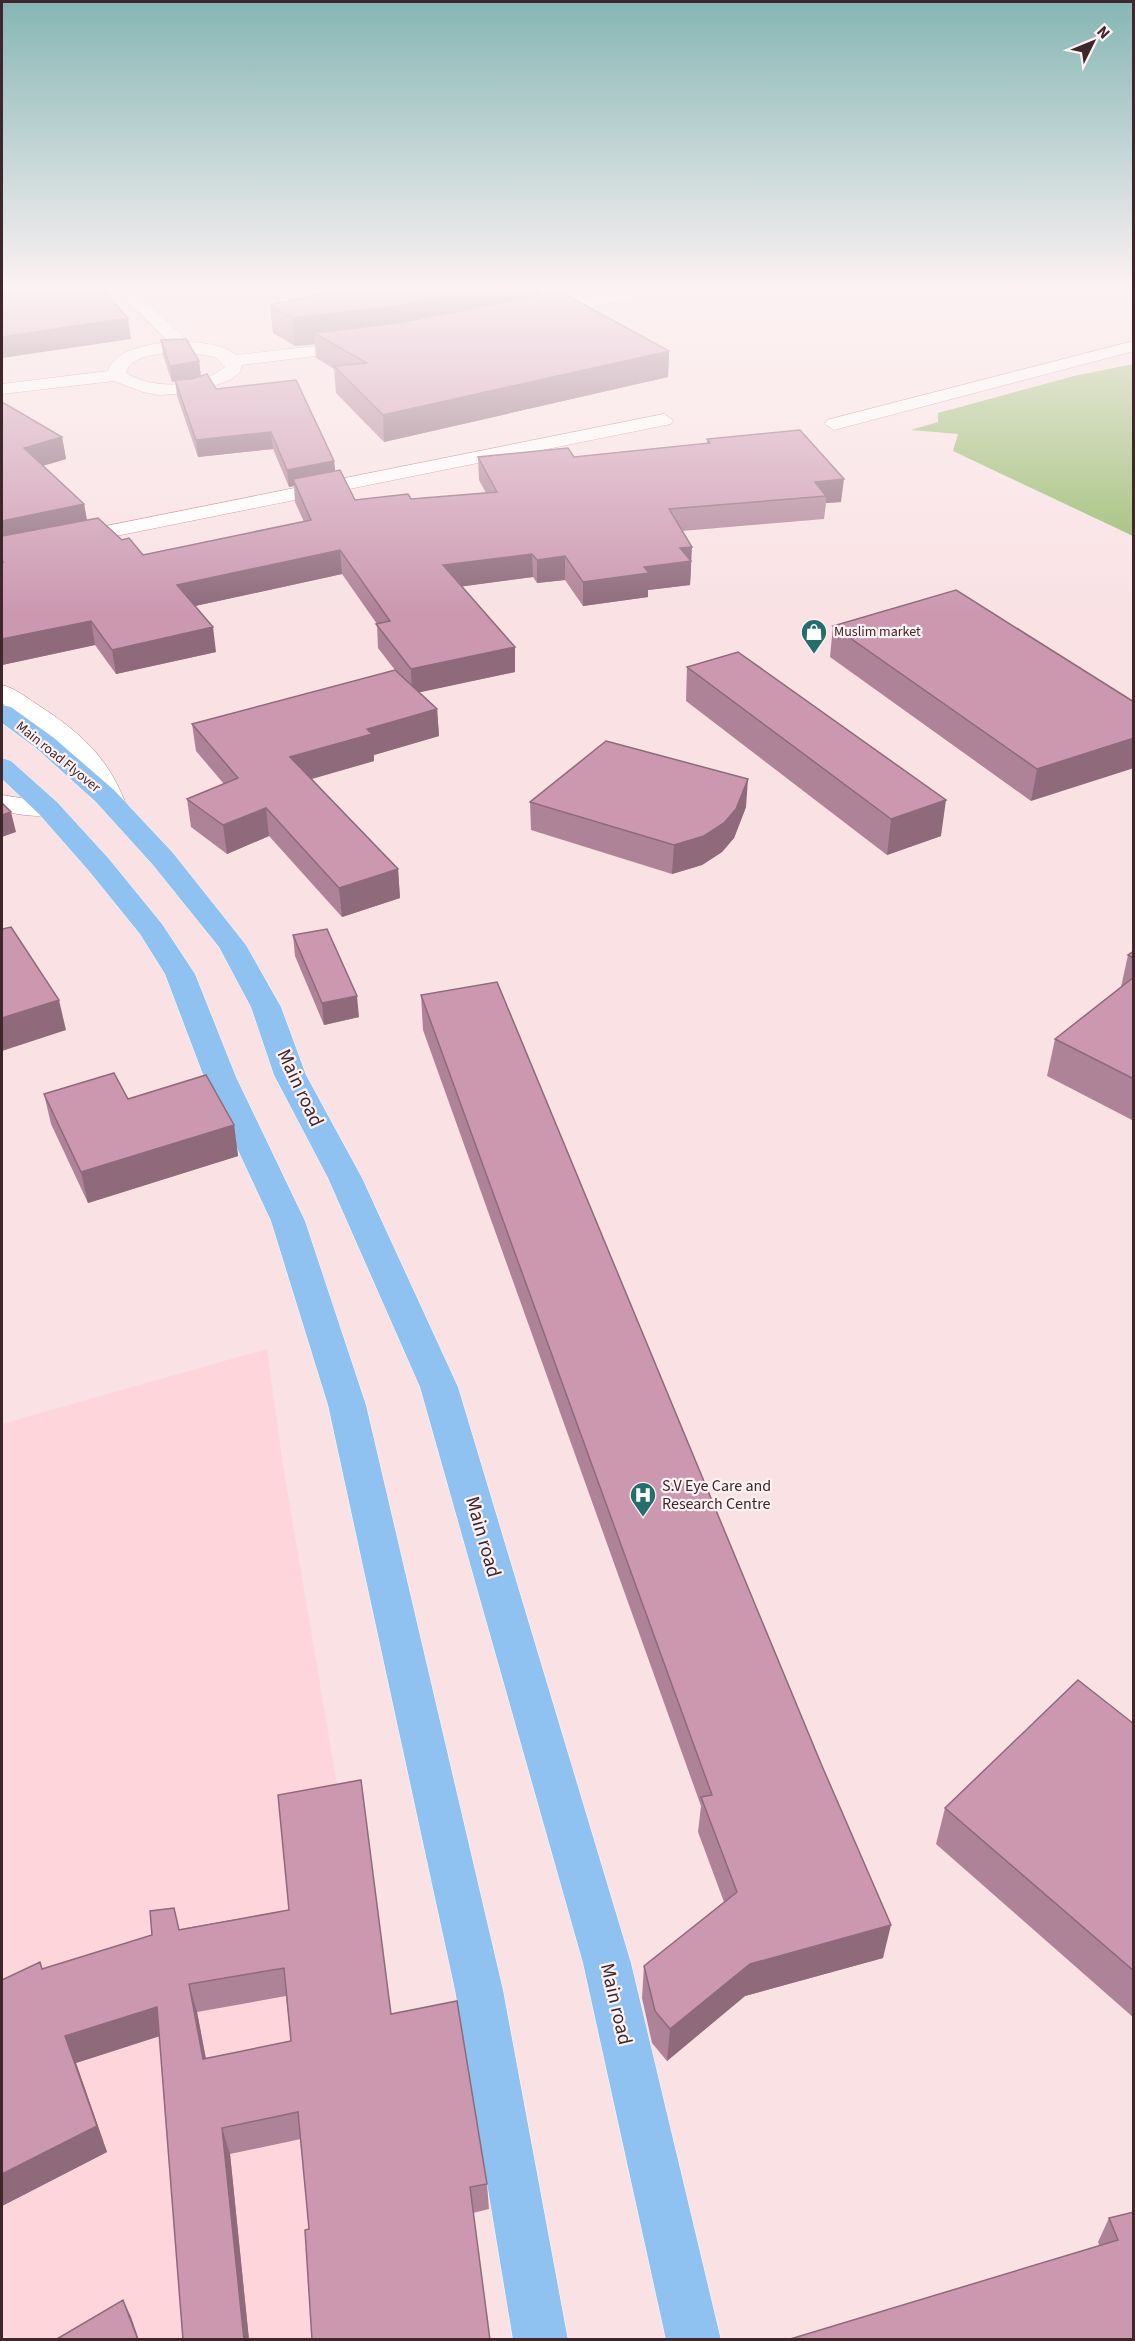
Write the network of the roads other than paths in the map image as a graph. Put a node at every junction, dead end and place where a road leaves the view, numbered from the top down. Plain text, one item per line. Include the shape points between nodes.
1 (945, 395) edge
2 (664, 420) dead end
3 (834, 424) dead end
4 (2, 553) edge
5 (2, 692) edge
6 (2, 712) edge
7 (2, 766) edge
8 (2, 803) edge
9 (112, 804) junction
10 (48, 808) junction
11 (541, 2340) edge
12 (694, 2340) edge

1 - 3 street
2 - 4 street
5 - 9 street via 84,754 100,774
6 - 9 main road, Main road Flyover via 45,743
7 - 10 main road
8 - 10 street
9 - 12 main road, Main road via 232,945 266,1007 290,1075 345,1178 439,1387 607,1963
10 - 11 main road via 152,930 180,974 220,1077 288,1221 347,1405 479,1990

